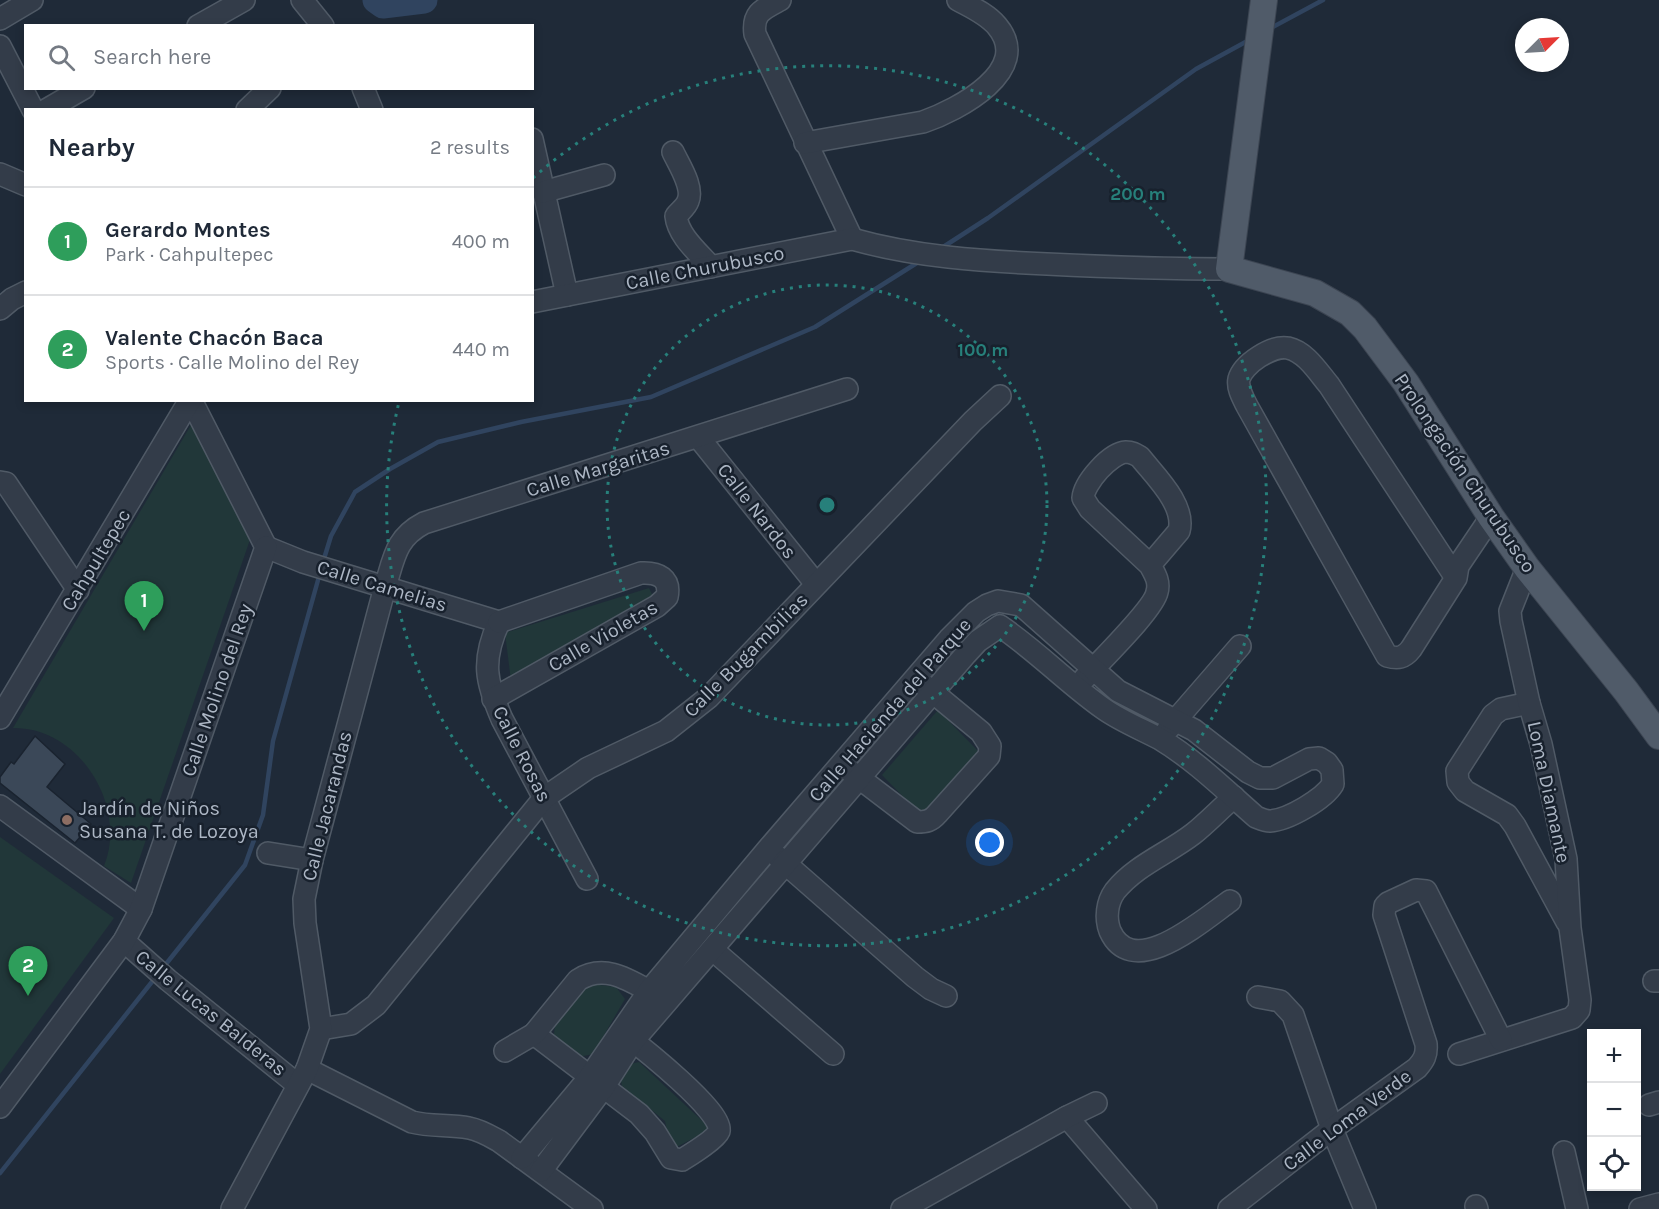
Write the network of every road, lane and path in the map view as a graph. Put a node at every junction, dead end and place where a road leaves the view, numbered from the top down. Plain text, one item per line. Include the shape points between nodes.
1 (32, 0) edge
2 (244, 0) edge
3 (302, 0) edge
4 (780, 0) edge
5 (958, 0) edge
6 (1264, 0) edge
7 (0, 19) edge
8 (202, 24) edge
9 (321, 24) edge
10 (0, 46) edge
11 (81, 90) edge
12 (268, 90) edge
13 (364, 90) edge
14 (32, 108) edge
15 (49, 108) edge
16 (249, 108) edge
17 (371, 108) edge
18 (805, 143) junction
19 (534, 149) edge
20 (673, 152) dead end
21 (0, 174) edge
22 (604, 175) dead end
23 (24, 184) edge
24 (543, 192) junction
25 (852, 239) junction
26 (877, 246) joint
27 (711, 267) junction
28 (1229, 269) junction
29 (24, 293) edge
30 (567, 296) junction
31 (534, 302) edge
32 (0, 309) edge
33 (847, 389) dead end
34 (1000, 396) dead end
35 (189, 402) edge
36 (191, 402) edge
37 (699, 438) junction
38 (0, 482) edge
39 (1495, 523) junction
40 (266, 547) junction
41 (1150, 565) junction
42 (1527, 568) junction
43 (1456, 578) junction
44 (816, 584) junction
45 (385, 587) junction
46 (78, 590) junction
47 (998, 593) junction
48 (499, 622) junction
49 (1000, 626) junction
50 (1240, 645) dead end
51 (1092, 670) junction
52 (915, 677) junction
53 (1076, 688) junction
54 (934, 693) junction
55 (493, 699) junction
56 (1529, 703) junction
57 (0, 718) edge
58 (1175, 719) junction
59 (1659, 736) edge
60 (1160, 740) junction
61 (842, 765) junction
62 (860, 780) junction
63 (1234, 797) junction
64 (544, 798) junction
65 (0, 806) edge
66 (768, 849) junction
67 (268, 853) dead end
68 (312, 861) junction
69 (787, 864) junction
70 (587, 879) dead end
71 (1230, 901) dead end
72 (141, 909) junction
73 (1570, 928) junction
74 (124, 941) junction
75 (713, 950) junction
76 (649, 991) junction
77 (946, 996) dead end
78 (1258, 997) dead end
79 (321, 1029) junction
80 (534, 1034) junction
81 (627, 1037) junction
82 (1501, 1040) junction
83 (505, 1051) dead end
84 (833, 1054) dead end
85 (1459, 1054) dead end
86 (302, 1077) junction
87 (596, 1083) junction
88 (1096, 1103) dead end
89 (0, 1107) edge
90 (1067, 1117) junction
91 (1332, 1129) junction
92 (1564, 1152) dead end
93 (522, 1158) junction
94 (541, 1171) junction
95 (1659, 1204) edge
96 (232, 1209) edge
97 (592, 1209) edge
98 (902, 1209) edge
99 (1146, 1209) edge
100 (1229, 1209) edge
101 (1365, 1209) edge
102 (1578, 1209) edge
103 (1640, 1209) edge

1 - 7 street
2 - 8 street
3 - 9 street
4 - 18 street via 756,16 755,34
5 - 18 street via 985,15 1005,38 1008,50 1000,74 969,99 939,116
6 - 28 main road
10 - 14 street
11 - 15 street
12 - 16 street
13 - 17 street
18 - 25 street
19 - 24 street
20 - 27 street via 690,197 676,220
21 - 23 street
22 - 24 street
24 - 30 street
25 - 26 street, Calle Churubusco
25 - 27 street, Calle Churubusco
26 - 28 street, Prolongación Churubusco via 963,260
27 - 30 street, Calle Churubusco
28 - 39 main road, Prolongación Churubusco via 1315,293 1358,320 1406,383
29 - 32 street
30 - 31 street, Calle Churubusco
33 - 37 street, Calle Margaritas
34 - 44 street, Calle Bugambilias
35 - 46 street, Cahpultepec
36 - 40 street
37 - 44 street, Calle Nardos
37 - 45 street, Calle Margaritas via 424,523 403,538
38 - 46 street via 6,483
39 - 42 main road, Prolongación Churubusco
39 - 43 street via 1458,566
40 - 45 street, Calle Camelias
40 - 72 street, Calle Molino del Rey
41 - 41 street via 1083,498 1086,485 1107,462 1126,452 1140,457 1176,503 1179,513 1179,531
41 - 51 street via 1158,581 1155,598
42 - 56 street, Loma Diamante via 1510,611
42 - 59 main road, Prolongación Churubusco
43 - 43 street via 1406,655 1388,656 1243,399 1239,380 1245,369 1274,350 1286,348 1308,361 1329,385
44 - 64 street, Calle Bugambilias via 683,718 666,731 588,768
45 - 48 street, Calle Camelias
45 - 68 street, Calle Jacarandas
46 - 57 street, Cahpultepec
47 - 49 street, Calle Hacienda del Parque
47 - 51 street, Calle Hacienda del Parque via 1022,605
47 - 52 street, Calle Hacienda del Parque via 965,622
48 - 55 street, Calle Rosas via 488,649
48 - 55 street, Calle Violetas via 641,573 657,573 668,588 667,597 657,606
49 - 53 street, Calle Hacienda del Parque via 1022,640
49 - 54 street, Calle Hacienda del Parque via 978,642
50 - 58 street
51 - 53 street
51 - 58 street, Calle Hacienda del Parque via 1118,691
52 - 54 street
52 - 61 street, Calle Hacienda del Parque
53 - 60 street, Calle Hacienda del Parque
54 - 62 street, Calle Hacienda del Parque
54 - 62 street via 987,739 989,756 938,814 924,822 917,822
55 - 64 street, Calle Rosas
56 - 73 street, Loma Diamante via 1566,859
56 - 73 street via 1501,709 1493,715 1457,771 1458,782 1465,791 1507,815
58 - 60 street
58 - 63 street, Calle Hacienda del Parque via 1260,778 1273,778 1309,759 1319,758 1327,763 1334,778 1320,798 1280,819 1263,820
60 - 63 street, Calle Hacienda del Parque
61 - 62 street
61 - 66 street, Calle Hacienda del Parque
62 - 69 street, Calle Hacienda del Parque
63 - 71 street via 1193,834 1126,879 1108,906 1108,926 1125,948 1148,951 1186,932
64 - 70 street, Calle Rosas
64 - 79 street, Calle Bugambilias via 376,1005 351,1024
65 - 72 street
66 - 69 street
66 - 76 street, Calle Hacienda del Parque
67 - 68 street
68 - 79 street, Calle Jacarandas via 304,899 305,923
69 - 75 street, Calle Hacienda del Parque
69 - 77 street via 915,977
72 - 74 street, Calle Molino del Rey
73 - 82 street, Loma Diamante via 1580,1010 1572,1018
74 - 86 street, Calle Lucas Balderas via 168,980
74 - 89 street, Calle Molino del Rey
75 - 81 street, Calle Hacienda del Parque
75 - 84 street
76 - 80 street via 618,975 586,974
76 - 81 street, Calle Hacienda del Parque
78 - 91 street via 1280,1001 1293,1015
79 - 86 street
80 - 83 street
80 - 87 street
81 - 87 street, Calle Hacienda del Parque
81 - 87 street via 700,1100 715,1117 720,1129 717,1135 682,1160 671,1158 648,1122
82 - 85 street
82 - 91 street, Calle Loma Verde via 1429,896 1421,889 1393,900 1385,906 1384,915 1427,1052 1417,1068
86 - 93 street, Calle Lucas Balderas via 412,1122 470,1128 499,1141
86 - 96 street
87 - 93 street, Calle Hacienda del Parque
87 - 94 street, Calle Hacienda del Parque
88 - 90 street
90 - 98 street
90 - 99 street
91 - 100 street, Calle Loma Verde
91 - 101 street
92 - 102 street
93 - 94 street
94 - 97 street
95 - 103 street

